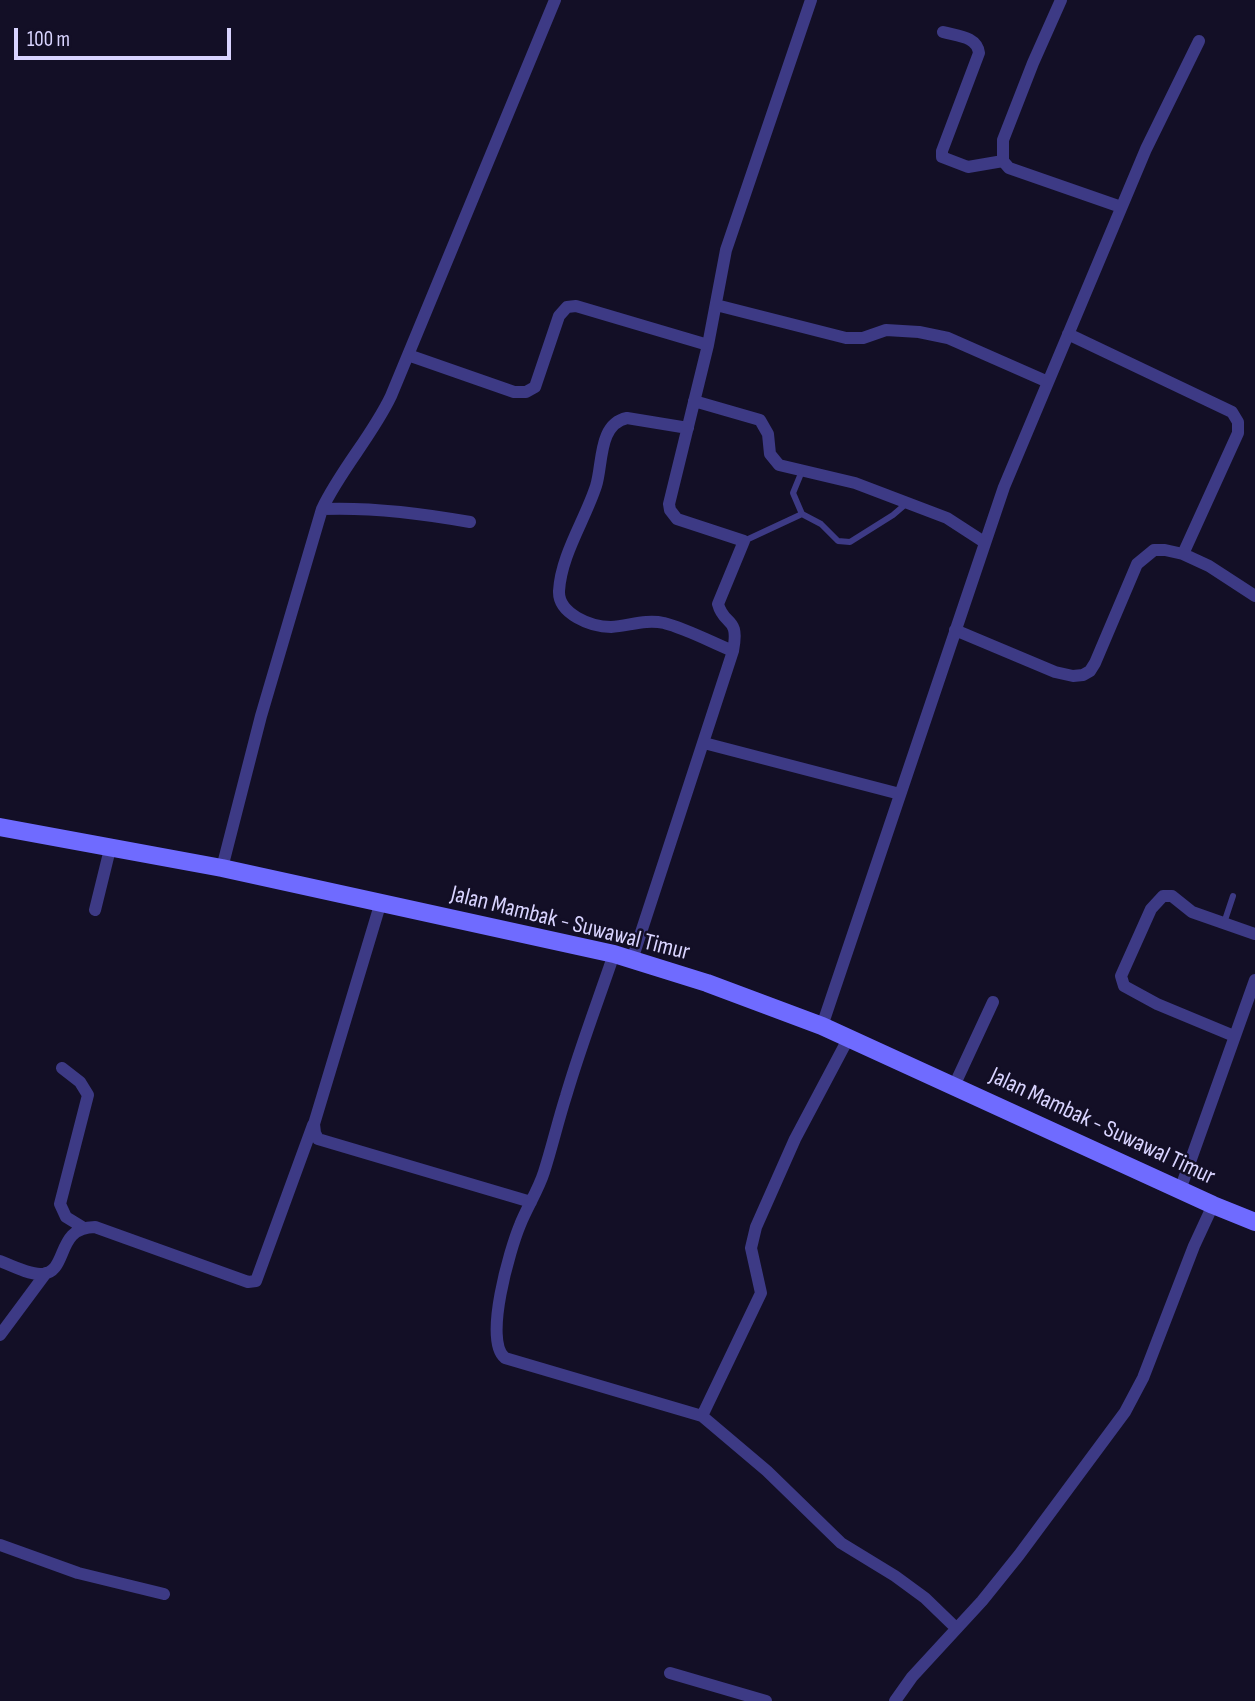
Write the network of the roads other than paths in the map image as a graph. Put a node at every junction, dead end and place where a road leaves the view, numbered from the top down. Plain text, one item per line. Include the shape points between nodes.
1 (555, 0) edge
2 (811, 0) edge
3 (1061, 0) edge
4 (943, 32) dead end
5 (1199, 41) dead end
6 (1003, 161) junction
7 (1121, 207) junction
8 (716, 305) junction
9 (1068, 334) junction
10 (708, 345) junction
11 (408, 355) junction
12 (1048, 382) junction
13 (694, 401) junction
14 (688, 428) junction
15 (802, 471) junction
16 (907, 503) junction
17 (322, 509) junction
18 (802, 513) junction
19 (470, 522) dead end
20 (744, 541) junction
21 (984, 542) junction
22 (1183, 555) junction
23 (1255, 596) edge
24 (955, 630) junction
25 (733, 651) junction
26 (704, 743) junction
27 (900, 794) junction
28 (0, 827) edge
29 (110, 849) junction
30 (222, 869) junction
31 (1233, 897) dead end
32 (380, 905) junction
33 (95, 910) dead end
34 (1224, 923) junction
35 (1255, 934) edge
36 (614, 954) junction
37 (632, 960) junction
38 (1255, 980) edge
39 (993, 1002) dead end
40 (822, 1026) junction
41 (1234, 1036) junction
42 (848, 1039) junction
43 (62, 1068) dead end
44 (954, 1086) junction
45 (314, 1124) junction
46 (1180, 1190) junction
47 (531, 1202) junction
48 (1213, 1205) junction
49 (1255, 1222) edge
50 (83, 1228) junction
51 (0, 1261) edge
52 (46, 1273) junction
53 (0, 1335) edge
54 (702, 1416) junction
55 (0, 1545) edge
56 (164, 1594) dead end
57 (956, 1628) junction
58 (670, 1674) dead end
59 (766, 1701) edge
60 (895, 1701) edge

1 - 11 street
2 - 8 street via 726,250
3 - 6 street via 1003,140
4 - 6 street via 974,41 979,53 942,157 968,167
5 - 7 street
6 - 7 street via 1009,168
7 - 9 street
8 - 10 street
8 - 12 street via 846,338 886,330 948,338
9 - 12 street
9 - 22 street via 1232,412 1238,422 1238,433
10 - 11 street via 576,306 567,307 559,316 535,387 526,392 514,392
10 - 13 street
11 - 17 street via 377,424
12 - 21 street
13 - 14 street
13 - 15 street via 760,420 768,434 772,459
14 - 20 street via 670,510 677,519
14 - 25 street via 627,418 610,427 593,498 563,569 559,600 569,612 594,624 665,624
15 - 16 street via 855,483
15 - 18 lane via 793,494
16 - 18 lane via 850,542 838,541
16 - 21 street via 947,518
17 - 19 street via 368,508
17 - 30 street
18 - 20 lane
20 - 25 street via 718,604 736,631
21 - 24 street
22 - 23 street
22 - 24 street via 1154,550 1137,564 1095,663 1083,675 1055,672
24 - 27 street
25 - 26 street
26 - 27 street
26 - 37 street
27 - 40 street
28 - 29 street, Jalan Mambak - Suwawal Timur
29 - 30 street, Jalan Mambak - Suwawal Timur
29 - 33 street
30 - 32 street, Jalan Mambak - Suwawal Timur
31 - 34 lane
32 - 36 street, Jalan Mambak - Suwawal Timur
32 - 45 street
34 - 35 street
34 - 41 street via 1192,912 1172,896 1163,896 1151,909 1120,980 1157,1004
36 - 37 street, Jalan Mambak - Suwawal Timur
36 - 47 street
37 - 40 street, Jalan Mambak - Suwawal Timur
38 - 41 street
39 - 44 street
40 - 42 street, Jalan Mambak - Suwawal Timur
41 - 46 street
42 - 44 street, Jalan Mambak - Suwawal Timur
42 - 54 street via 795,1139 756,1227 751,1248 761,1293
43 - 50 street via 88,1095 60,1203 66,1217
44 - 46 street, Jalan Mambak - Suwawal Timur
45 - 47 street via 318,1139
45 - 50 street via 259,1277 253,1282 95,1227
46 - 48 street, Jalan Mambak - Suwawal Timur
47 - 54 street via 511,1251 500,1305 496,1343 501,1355
48 - 49 street, Jalan Mambak - Suwawal Timur
48 - 57 street via 1125,1412 1019,1555
50 - 52 street via 74,1232 55,1268
51 - 52 street
52 - 53 street
54 - 57 street via 841,1543 925,1598
55 - 56 street via 78,1573
57 - 60 street
58 - 59 street

